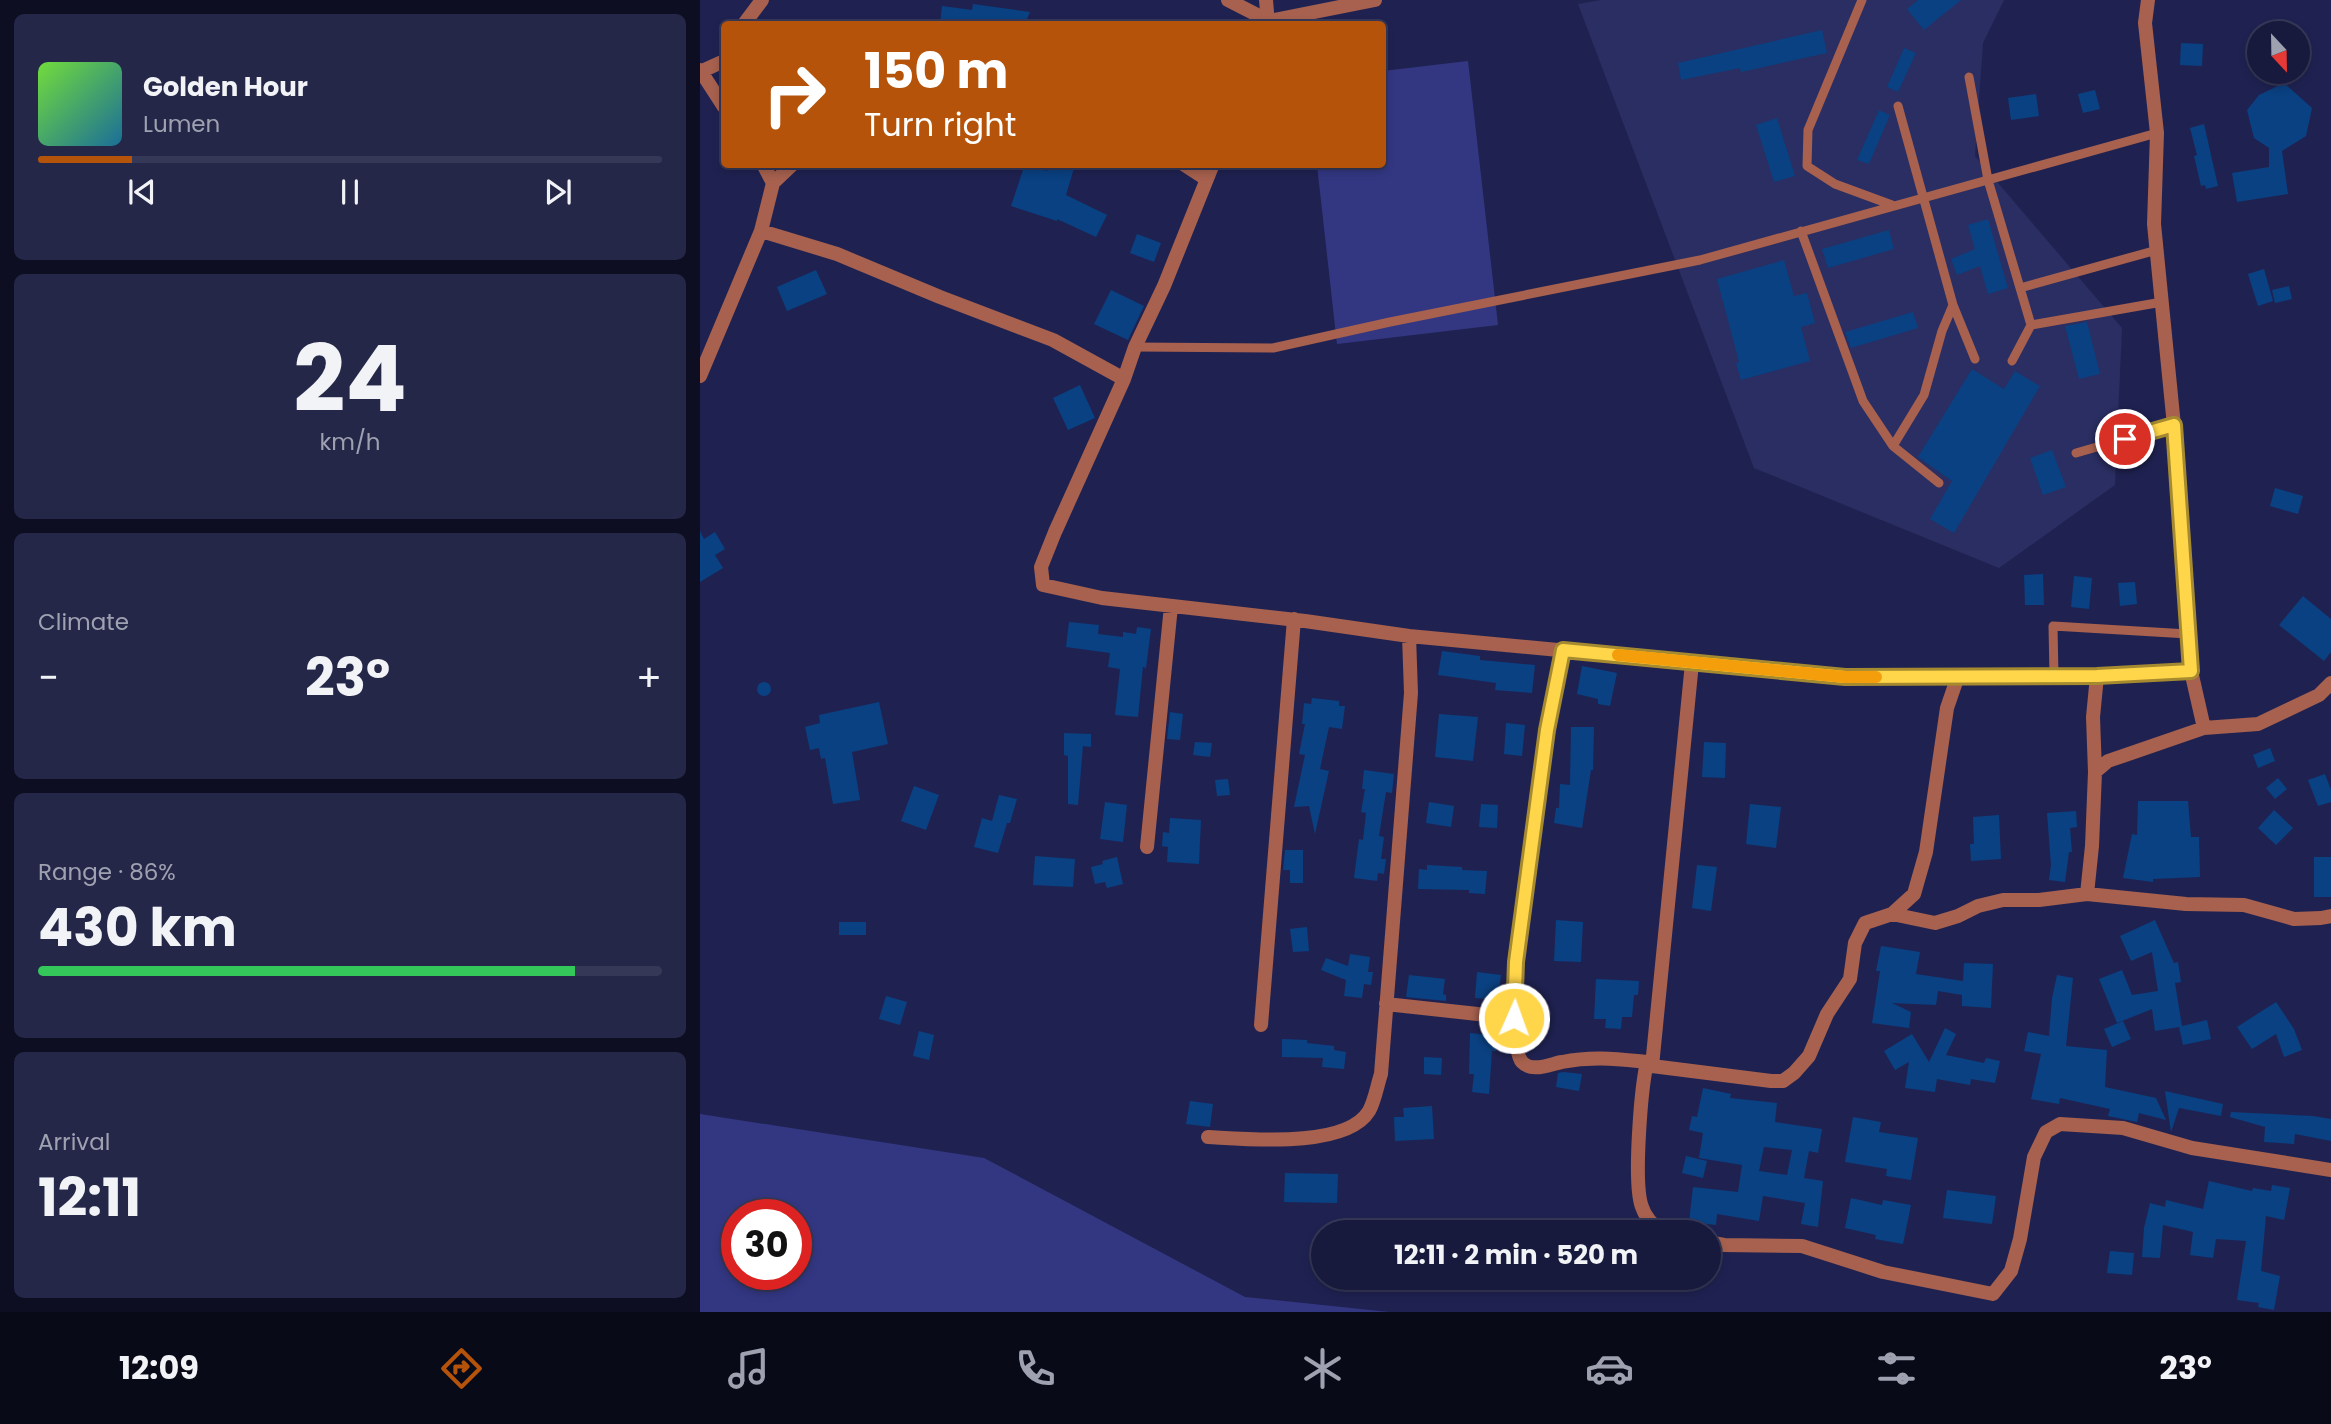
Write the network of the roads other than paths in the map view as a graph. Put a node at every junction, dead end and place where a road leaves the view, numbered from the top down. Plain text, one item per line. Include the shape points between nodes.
1 (762, 0) edge
2 (1228, 0) edge
3 (1266, 0) edge
4 (1375, 0) edge
5 (1862, 0) edge
6 (2148, 0) edge
7 (746, 21) edge
8 (1267, 21) edge
9 (1269, 21) edge
10 (1274, 21) edge
11 (721, 62) edge
12 (700, 71) edge
13 (1969, 77) dead end
14 (721, 102) edge
15 (1898, 106) dead end
16 (2157, 133) junction
17 (765, 168) edge
18 (789, 168) edge
19 (1190, 168) edge
20 (1211, 168) edge
21 (1206, 178) junction
22 (1988, 180) junction
23 (773, 183) junction
24 (1924, 197) junction
25 (1892, 205) junction
26 (761, 231) junction
27 (1801, 231) junction
28 (2157, 250) junction
29 (2020, 288) junction
30 (2162, 302) junction
31 (1953, 305) junction
32 (2031, 325) junction
33 (1135, 347) junction
34 (1975, 359) dead end
35 (2012, 361) dead end
36 (700, 376) edge
37 (1124, 379) junction
38 (2174, 425) junction
39 (1894, 446) junction
40 (2076, 453) dead end
41 (1939, 483) dead end
42 (1171, 606) junction
43 (1294, 620) junction
44 (2188, 634) junction
45 (1409, 636) junction
46 (1563, 650) junction
47 (1692, 663) junction
48 (2191, 671) junction
49 (1958, 676) junction
50 (2054, 676) junction
51 (2097, 676) junction
52 (2331, 683) edge
53 (2204, 728) junction
54 (2095, 772) junction
55 (1147, 847) dead end
56 (2087, 894) junction
57 (1892, 914) junction
58 (2331, 916) edge
59 (1386, 1004) junction
60 (1514, 1018) junction
61 (1261, 1025) dead end
62 (1650, 1064) junction
63 (1208, 1137) dead end
64 (2331, 1170) edge
65 (1650, 1220) edge
66 (1721, 1244) edge

1 - 7 street
2 - 8 street
3 - 9 street
4 - 10 street
5 - 25 lane via 1808,130 1807,166 1835,184
6 - 16 street via 2146,23
11 - 12 street
12 - 14 street
13 - 22 lane
15 - 24 lane
16 - 22 lane
16 - 28 street
17 - 23 street
18 - 23 street
19 - 21 street
20 - 21 street
21 - 33 street
22 - 24 lane
22 - 29 lane
23 - 26 street
24 - 25 lane
24 - 31 lane
25 - 27 lane
26 - 36 street
26 - 37 street via 837,254 1054,340
27 - 33 lane via 1700,260 1273,348
27 - 39 lane via 1863,401
28 - 29 lane
28 - 30 street
29 - 32 lane
30 - 32 lane
30 - 38 street
31 - 34 lane
31 - 39 lane via 1924,394
32 - 35 lane
33 - 37 street
37 - 42 street via 1041,567 1042,585
38 - 40 lane
38 - 44 street
39 - 41 lane
42 - 43 street
42 - 55 street
43 - 45 street
43 - 61 street
44 - 48 street
44 - 50 lane via 2053,626
45 - 46 street
45 - 59 street via 1411,693
46 - 47 street
46 - 60 street via 1547,730 1516,962
47 - 49 street via 1845,677
47 - 62 street
48 - 51 street
48 - 53 street
49 - 50 street
49 - 57 street via 1947,708 1926,852 1914,894
50 - 51 street
51 - 54 street
52 - 53 street via 2319,695 2258,724
53 - 54 street via 2108,761
54 - 56 street
56 - 57 street via 2003,900 1935,923
56 - 58 street via 2244,905 2294,919
57 - 62 street via 1865,923 1855,943 1850,979 1827,1014 1809,1056 1783,1081
59 - 60 street
59 - 63 street via 1381,1074 1368,1112 1345,1130 1283,1141
60 - 62 street via 1516,1052 1523,1063 1535,1068 1590,1057
62 - 65 street via 1642,1083 1638,1192
64 - 66 street via 2192,1148 2123,1128 2060,1124 2046,1132 2034,1157 2011,1271 1993,1294 1883,1272 1802,1247

